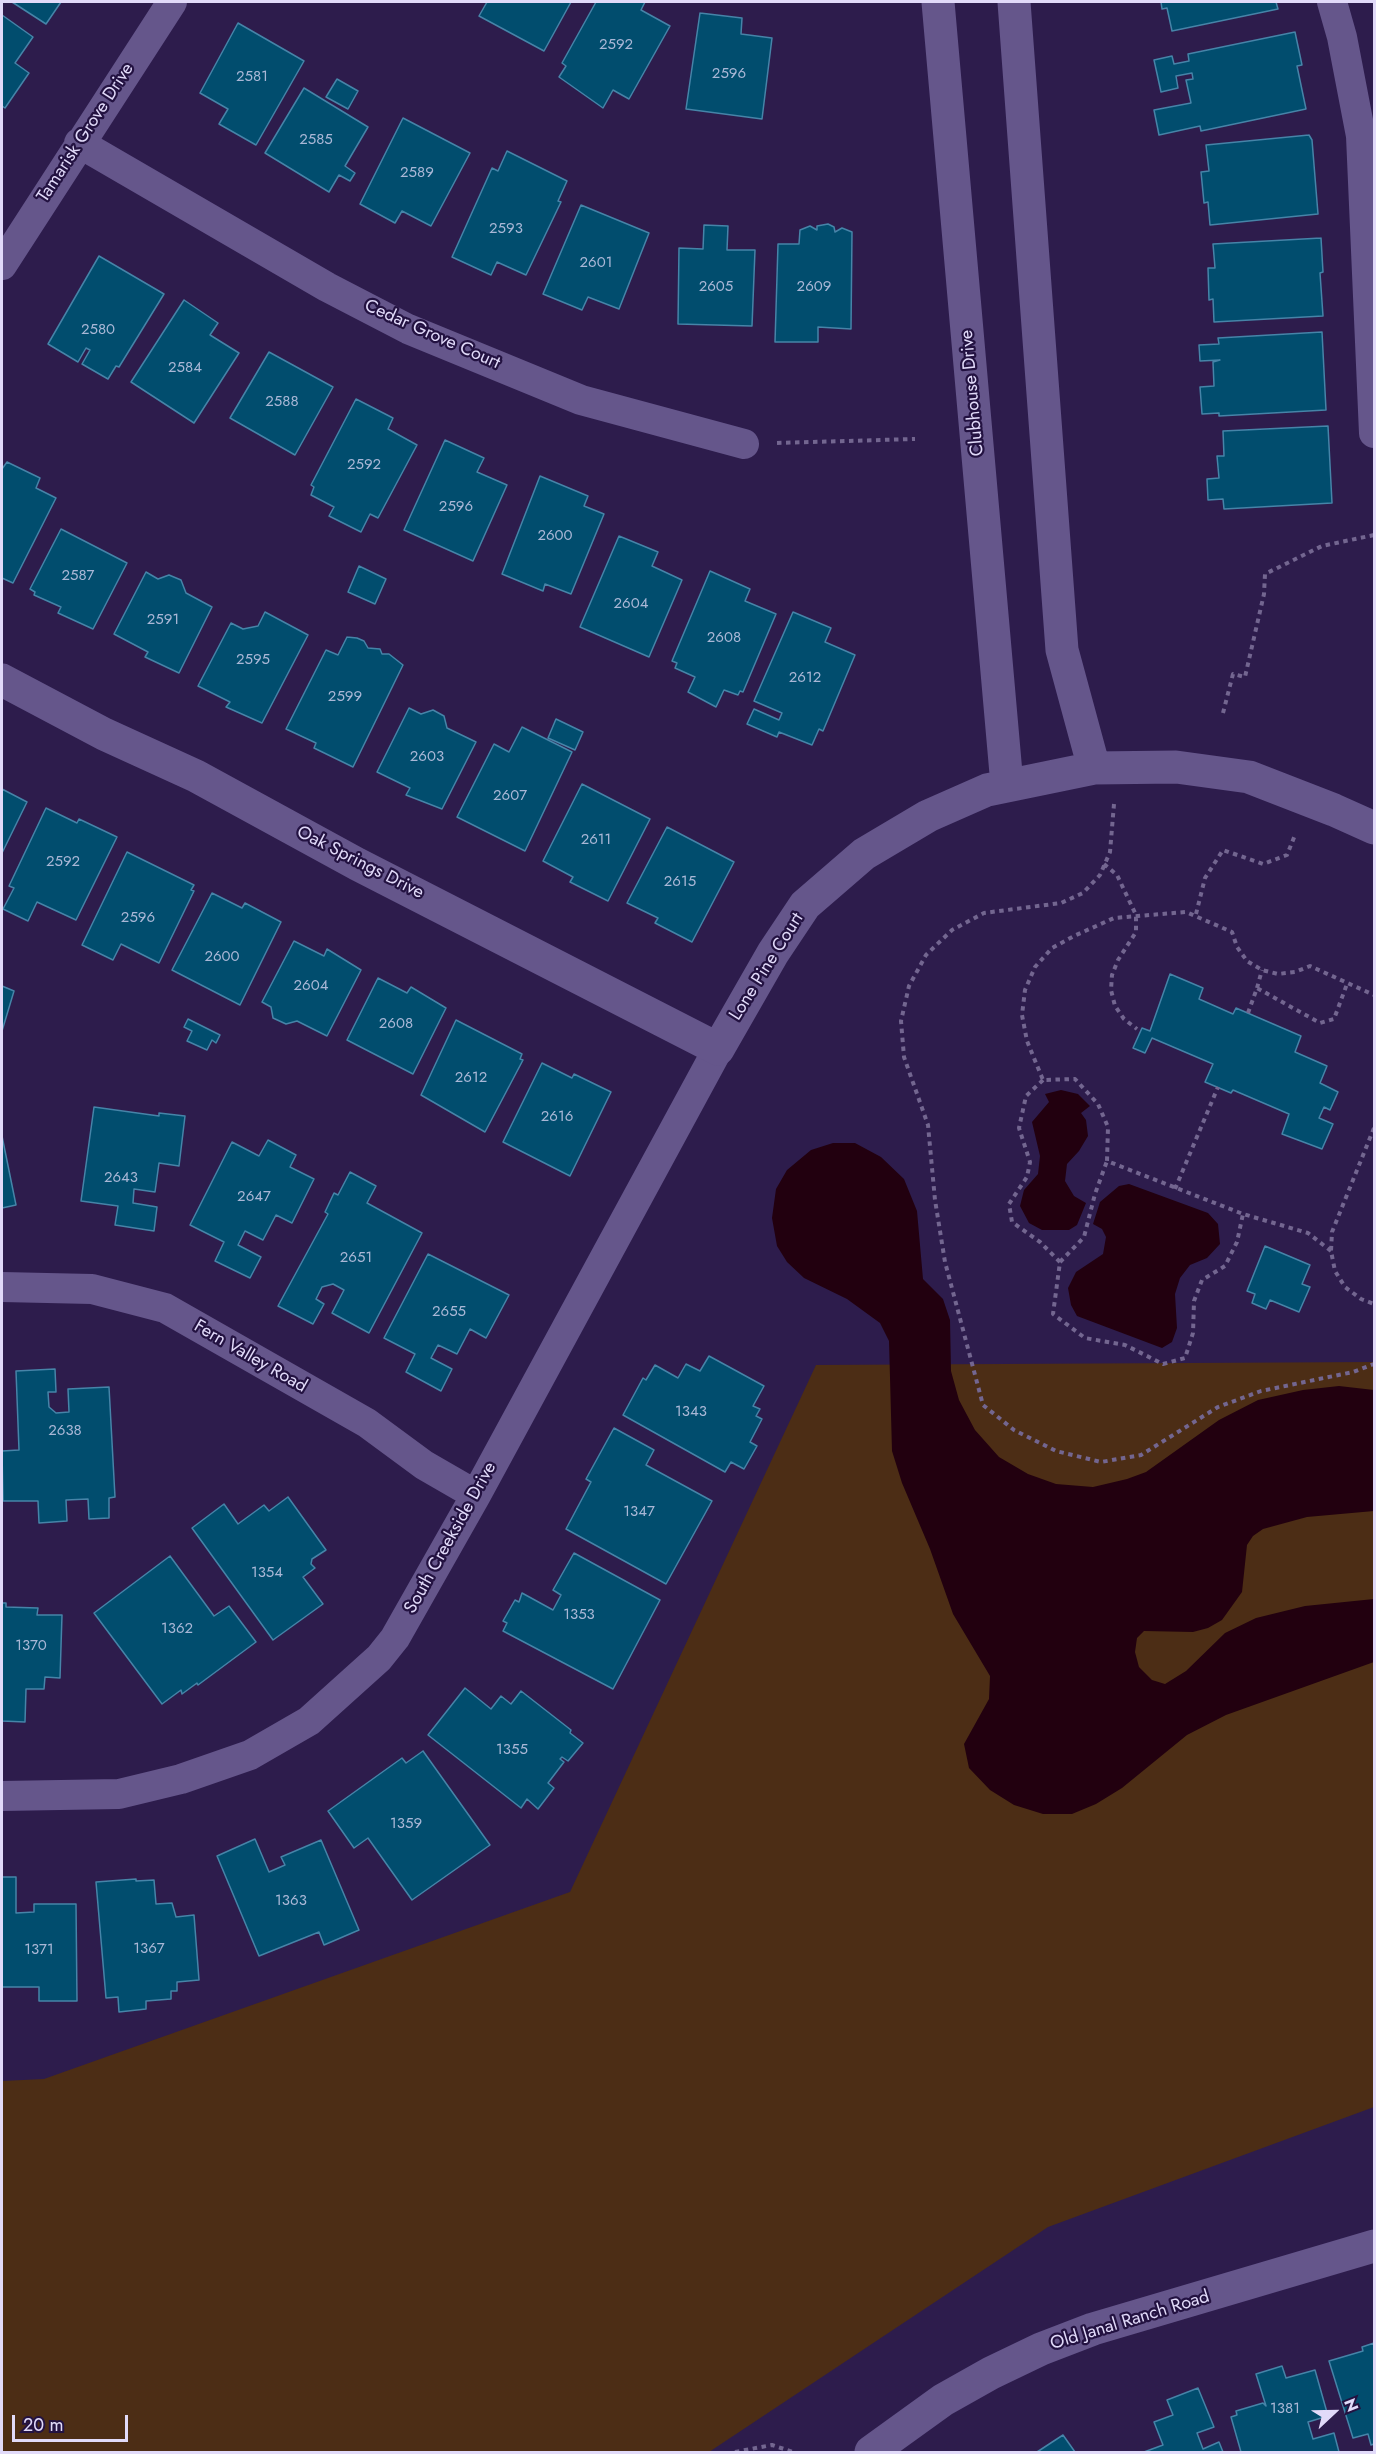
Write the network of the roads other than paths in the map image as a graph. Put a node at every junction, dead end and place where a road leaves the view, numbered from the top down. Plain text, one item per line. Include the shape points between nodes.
1 (172, 2) edge
2 (938, 2) edge
3 (1014, 2) edge
4 (1332, 2) edge
5 (79, 143) junction
6 (2, 265) edge
7 (1374, 414) edge
8 (744, 444) road end
9 (2, 680) edge
10 (1094, 768) junction
11 (1007, 785) junction
12 (1374, 828) edge
13 (718, 1049) junction
14 (2, 1287) edge
15 (476, 1495) junction
16 (2, 1796) edge
17 (1374, 2246) edge
18 (871, 2452) edge

1 - 5 street, Tamarisk Grove Drive
2 - 11 street, Clubhouse Drive
3 - 10 street via 1062,650
4 - 7 street via 1360,136
5 - 6 street, Tamarisk Grove Drive
5 - 8 street, Cedar Grove Court via 327,287 408,329 581,400
9 - 13 street, Oak Springs Drive
10 - 11 street
10 - 12 street via 1176,767 1249,777
11 - 13 street, Lone Pine Court via 928,816 864,854 805,905
13 - 15 street, South Creekside Drive
14 - 15 street, Fern Valley Road via 83,1288 165,1308 367,1423 424,1465
15 - 16 street, South Creekside Drive via 395,1638 379,1658 309,1721 285,1737 250,1755 181,1779 119,1794
17 - 18 street, Old Janal Ranch Road via 1041,2349 943,2400

